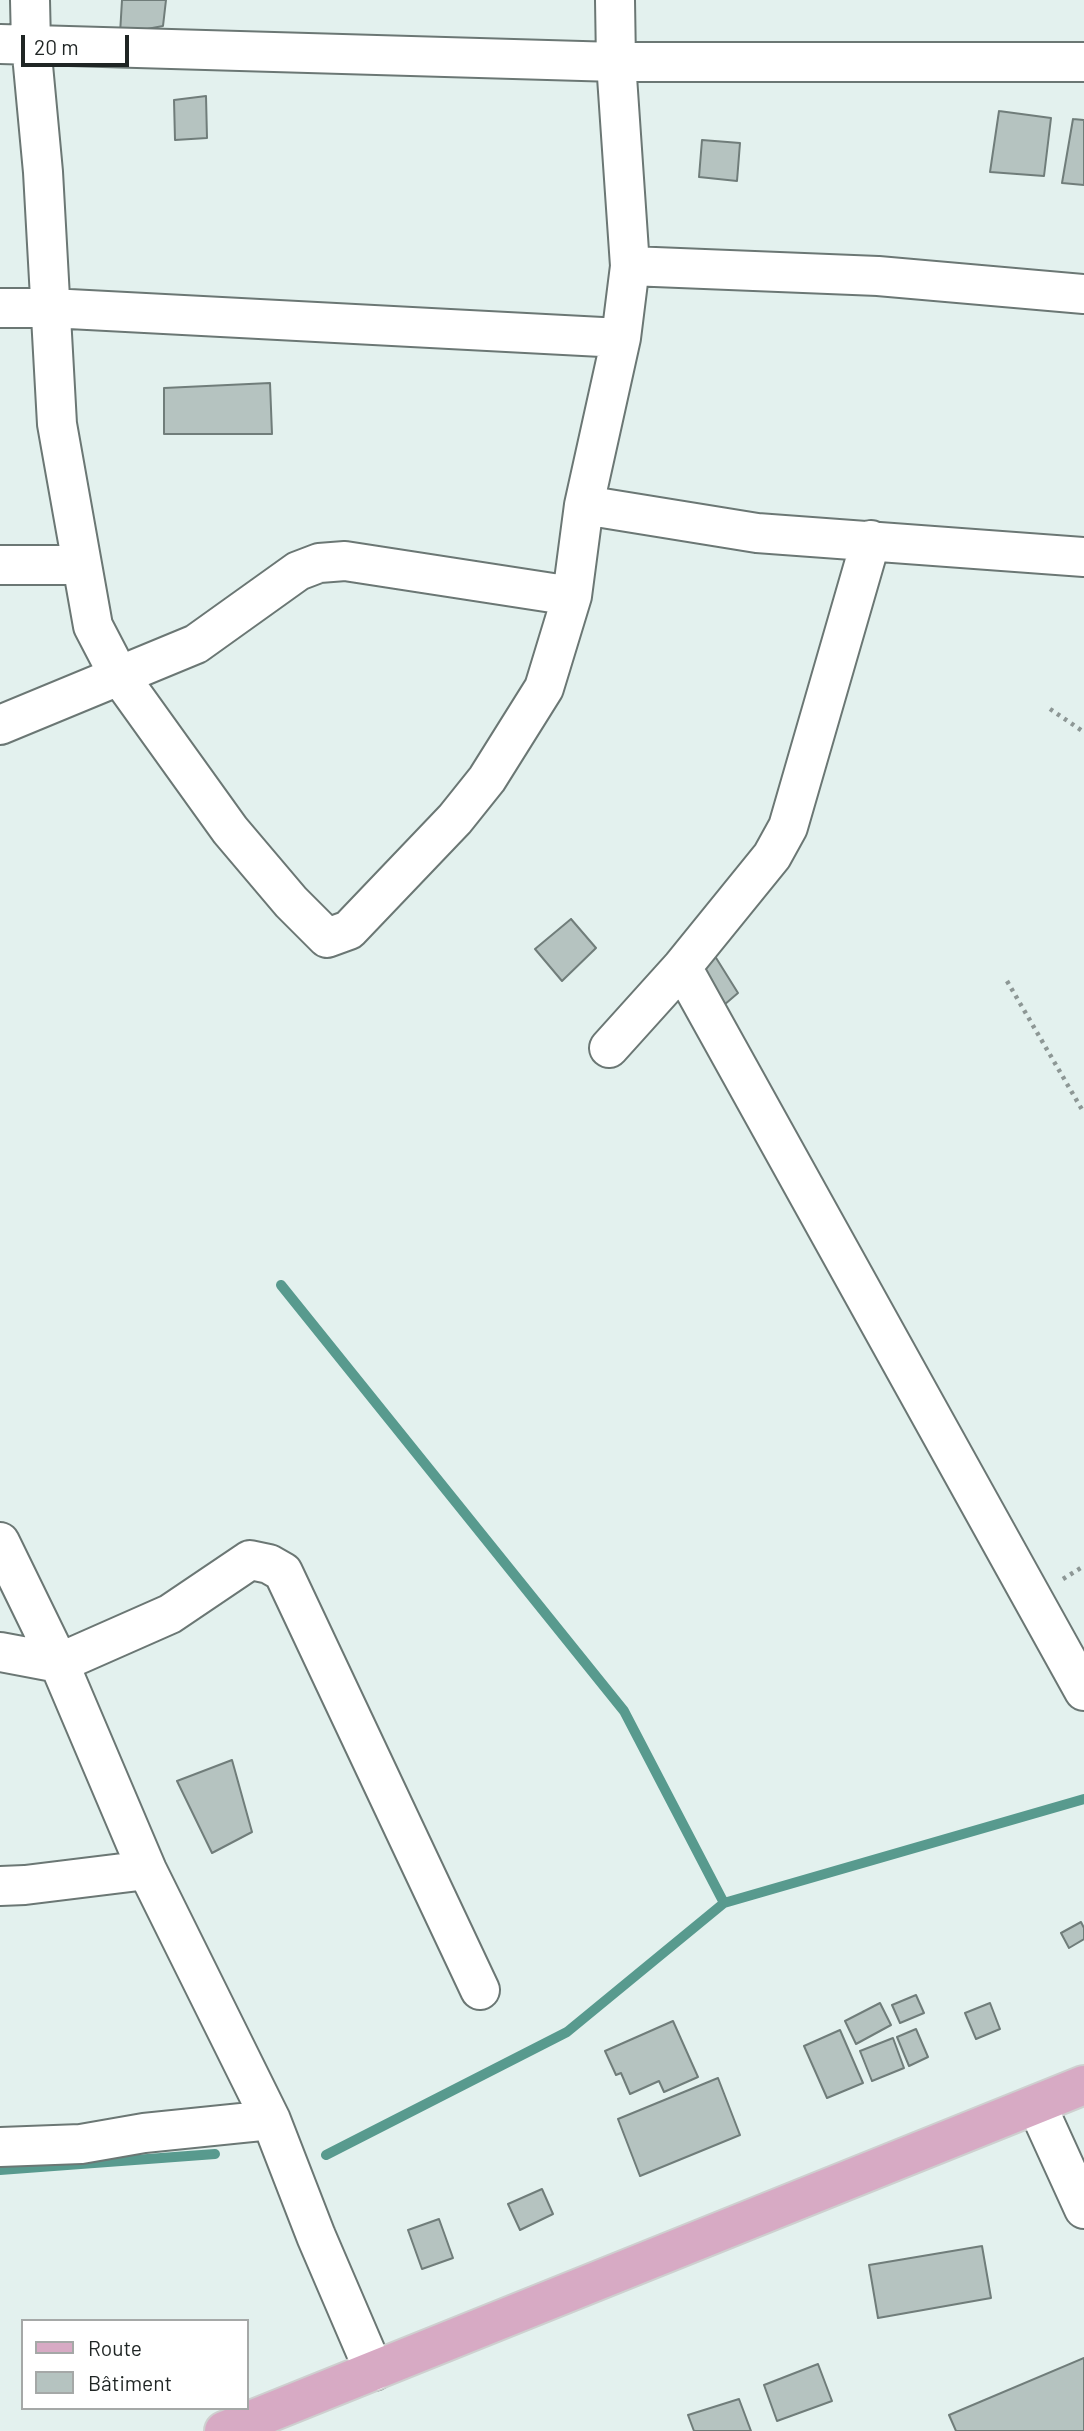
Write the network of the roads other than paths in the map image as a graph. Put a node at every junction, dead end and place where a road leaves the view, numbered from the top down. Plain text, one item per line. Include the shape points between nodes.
1 (30, 0) edge
2 (615, 0) edge
3 (15, 44) edge
4 (616, 62) junction
5 (1084, 62) edge
6 (630, 266) junction
7 (1084, 294) edge
8 (0, 308) edge
9 (50, 308) junction
10 (621, 338) junction
11 (584, 505) junction
12 (871, 540) junction
13 (1084, 557) edge
14 (0, 565) edge
15 (82, 565) junction
16 (572, 596) junction
17 (118, 674) junction
18 (0, 724) edge
19 (682, 967) junction
20 (610, 1048) dead end
21 (0, 1542) edge
22 (0, 1652) edge
23 (59, 1663) junction
24 (1084, 1691) edge
25 (147, 1870) junction
26 (0, 1886) edge
27 (480, 1990) dead end
28 (1084, 2085) edge
29 (1037, 2106) junction
30 (271, 2120) junction
31 (1070, 2143) edge
32 (0, 2147) edge
33 (1084, 2209) edge
34 (374, 2371) junction
35 (224, 2431) edge

1 - 3 street
2 - 4 street
3 - 4 street
3 - 9 street via 43,172
4 - 5 street
4 - 6 street
6 - 7 street via 878,276
6 - 10 street
8 - 9 street
9 - 10 street
9 - 15 street via 57,424
10 - 11 street
11 - 12 street via 757,533
11 - 16 street
12 - 13 street
12 - 19 street via 788,827 772,856
14 - 15 street
15 - 17 street via 93,626
16 - 17 street via 345,561 319,563 298,571 197,644
16 - 17 street via 544,688 487,779 349,930 327,938 230,830
17 - 18 street
19 - 20 street
19 - 24 street
21 - 23 street
22 - 23 street
23 - 25 street
23 - 27 street via 170,1614 250,1560 282,1572
25 - 26 street
25 - 30 street
28 - 29 main road
29 - 31 street
29 - 34 main road
30 - 32 street via 81,2144
30 - 34 street
31 - 33 street
34 - 35 main road

